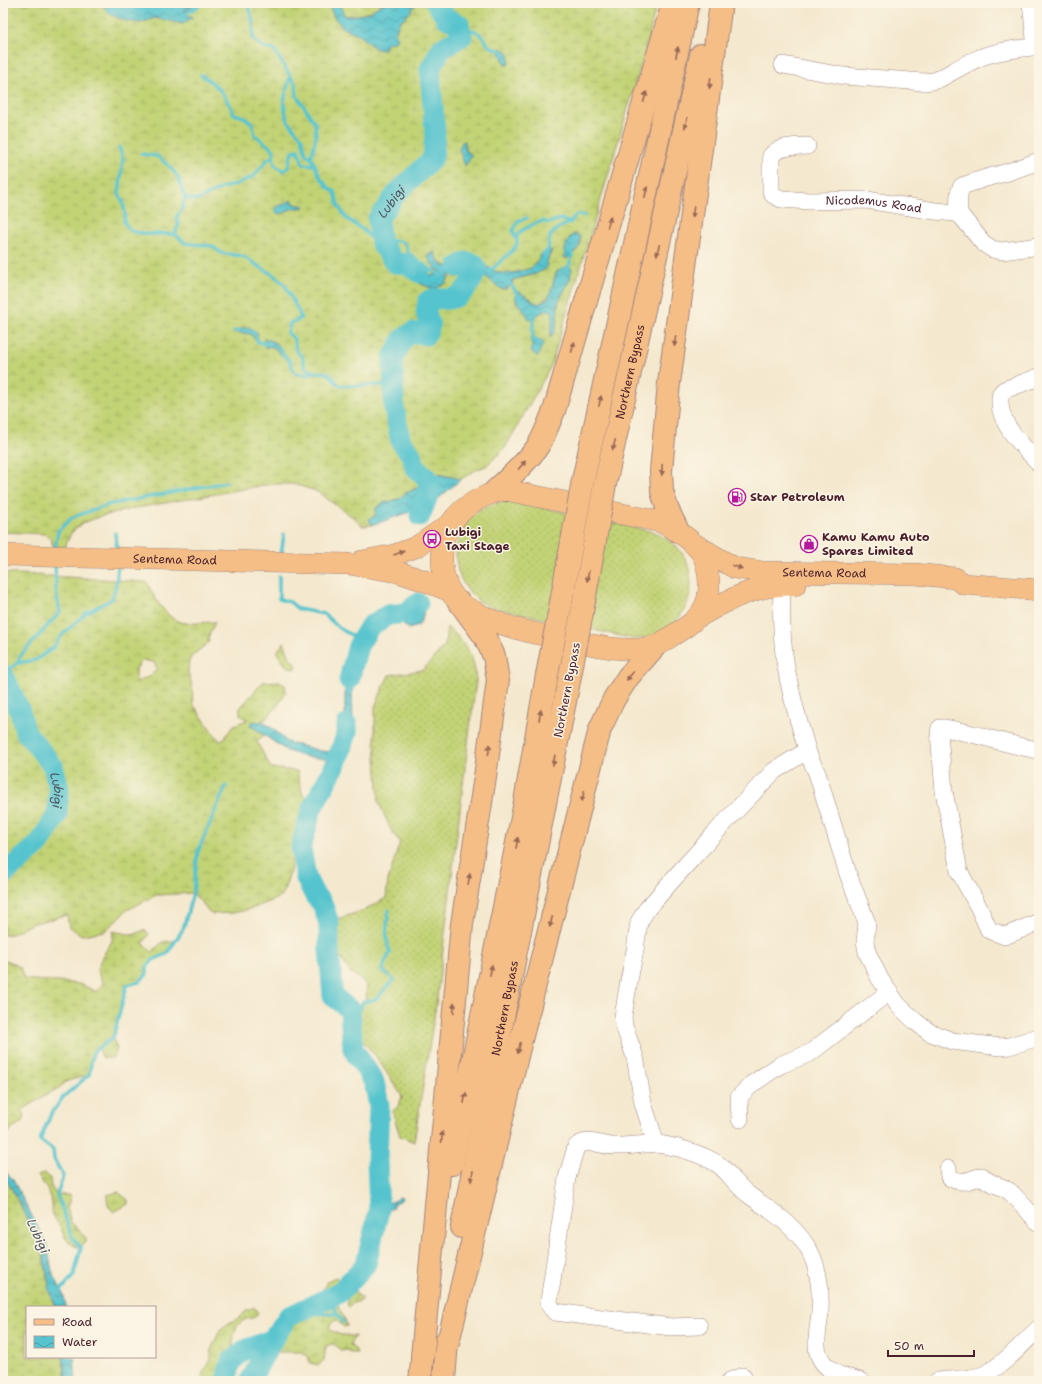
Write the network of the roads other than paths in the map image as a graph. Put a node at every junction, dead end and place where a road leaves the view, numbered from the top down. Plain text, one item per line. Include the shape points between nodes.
1 (673, 3) edge
2 (688, 3) edge
3 (713, 3) edge
4 (721, 3) edge
5 (1031, 3) edge
6 (1037, 46) edge
7 (783, 65) dead end
8 (807, 146) dead end
9 (1039, 161) edge
10 (959, 214) junction
11 (1039, 246) edge
12 (1039, 377) edge
13 (1039, 463) edge
14 (494, 492) junction
15 (453, 522) junction
16 (684, 536) junction
17 (3, 555) edge
18 (348, 564) junction
19 (782, 584) junction
20 (964, 584) junction
21 (1039, 590) edge
22 (455, 597) junction
23 (700, 616) junction
24 (655, 646) junction
25 (1039, 750) edge
26 (809, 756) junction
27 (1039, 922) edge
28 (889, 992) junction
29 (1039, 1037) edge
30 (740, 1119) dead end
31 (656, 1144) junction
32 (948, 1169) dead end
33 (1039, 1223) edge
34 (699, 1326) dead end
35 (1039, 1328) edge
36 (446, 1355) junction
37 (422, 1357) junction
38 (974, 1379) edge
39 (420, 1381) edge
40 (444, 1381) edge
41 (860, 1381) edge
42 (938, 1381) edge

14 -> 1 highway via 518,470 536,448 554,412
37 -> 2 highway, Northern Bypass, bridge via 439,1227 523,813 583,480
3 -> 36 highway, Northern Bypass, bridge via 605,484 461,1230
4 -> 16 highway via 669,383 661,471 662,491 667,508
5 - 6 street
6 - 7 street via 989,54 939,79 924,82 844,76
8 - 10 street, Nicodemus Road via 786,147 771,156 773,195 781,199 809,201 867,200
9 - 10 street via 962,186
10 - 11 street via 992,249 1002,251
12 - 13 street via 1004,390 1000,394 1000,412 1008,427
14 - 15 main road via 468,506
14 - 16 main road, Sentema Road via 520,492 661,522
18 -> 15 main road, Sentema Road via 394,555 416,547
15 - 22 main road via 444,537 442,553 443,573
16 -> 20 main road, Sentema Road via 735,568 762,572 915,574 955,578
16 - 23 main road via 701,552 707,566 710,585 708,600
17 - 18 main road, Sentema Road
18 - 22 main road, Sentema Road via 398,572 425,581
19 - 20 main road, Sentema Road via 954,588
19 - 23 main road, Sentema Road via 755,589 728,599
19 - 26 street via 785,666
20 - 21 main road, Sentema Road
22 - 24 main road, Sentema Road via 488,619 515,629 605,647 629,649
37 -> 22 highway via 462,924 498,680 494,656 485,637
23 - 24 main road, Sentema Road via 680,632
24 -> 36 highway via 628,677 600,729 519,1048
25 - 27 street via 951,729 940,728 939,733 944,791 958,870 990,930 1005,936
26 - 28 street via 867,923 867,952
26 - 31 street via 800,755 774,771 676,876 639,922 623,1017 635,1057 643,1103
28 - 29 street via 898,1005 916,1022 933,1034 952,1041 1001,1047
28 - 30 street via 810,1053 780,1065 752,1084 739,1097
31 - 34 street via 628,1147 586,1142 576,1147 567,1178 548,1301 555,1312 671,1327
31 - 41 street via 685,1150 714,1162 750,1196 788,1224 799,1236 809,1251 818,1273 820,1314 816,1338 817,1352 834,1372
32 - 33 street via 949,1176 956,1181 982,1176 986,1181 997,1184 1010,1192
35 - 38 street via 1003,1362 987,1374
36 - 40 highway, Northern Bypass
37 - 39 highway, Northern Bypass
38 - 42 street

